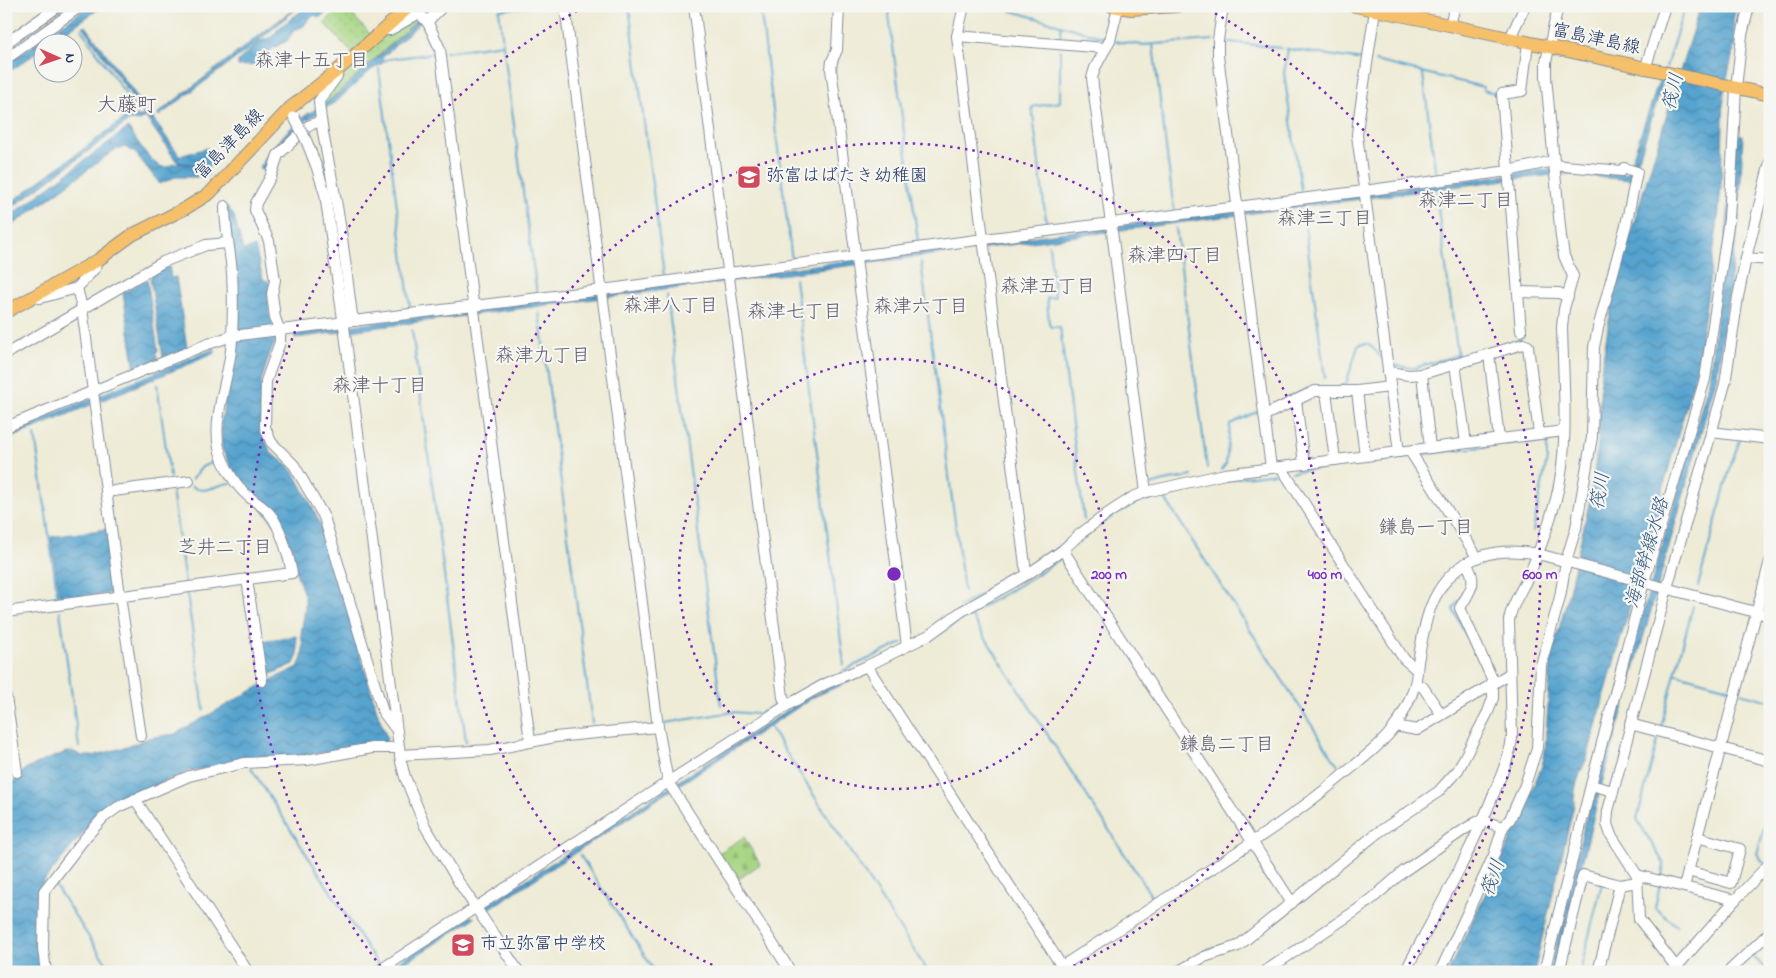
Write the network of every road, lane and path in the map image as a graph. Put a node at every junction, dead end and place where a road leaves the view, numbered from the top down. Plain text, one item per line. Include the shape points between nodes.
1 (59, 6) edge
2 (82, 6) edge
3 (443, 6) edge
4 (565, 6) edge
5 (694, 6) edge
6 (839, 6) edge
7 (964, 6) edge
8 (1177, 6) edge
9 (1223, 6) edge
10 (1356, 6) edge
11 (1455, 6) edge
12 (1525, 6) edge
13 (1558, 6) edge
14 (1666, 6) edge
15 (1749, 6) edge
16 (1115, 7) edge
17 (1375, 10) junction
18 (421, 14) edge
19 (1450, 25) junction
20 (1513, 32) junction
21 (957, 36) junction
22 (1528, 42) junction
23 (6, 43) edge
24 (1549, 47) junction
25 (1106, 48) junction
26 (6, 59) edge
27 (338, 70) junction
28 (1650, 70) junction
29 (1732, 87) junction
30 (1770, 95) edge
31 (292, 112) junction
32 (320, 113) junction
33 (1770, 162) edge
34 (1554, 167) junction
35 (1508, 175) junction
36 (1364, 194) junction
37 (225, 206) dead end
38 (1239, 210) junction
39 (1111, 227) junction
40 (227, 243) junction
41 (985, 244) junction
42 (1746, 258) junction
43 (98, 260) junction
44 (856, 260) junction
45 (1770, 260) edge
46 (729, 276) junction
47 (77, 288) junction
48 (1518, 292) junction
49 (602, 295) junction
50 (34, 296) junction
51 (1568, 297) junction
52 (82, 308) junction
53 (474, 310) junction
54 (6, 312) edge
55 (356, 321) junction
56 (344, 327) junction
57 (1521, 331) dead end
58 (280, 332) junction
59 (232, 336) junction
60 (6, 354) edge
61 (1488, 354) junction
62 (1455, 364) junction
63 (1388, 372) junction
64 (1422, 374) junction
65 (1390, 387) junction
66 (92, 391) junction
67 (1326, 391) junction
68 (1357, 391) junction
69 (1296, 400) junction
70 (1265, 415) junction
71 (6, 427) edge
72 (1564, 431) junction
73 (1711, 432) junction
74 (1539, 434) junction
75 (1499, 439) junction
76 (1770, 439) edge
77 (1466, 443) junction
78 (1430, 448) junction
79 (1404, 451) junction
80 (1365, 456) junction
81 (1335, 460) junction
82 (1304, 464) junction
83 (1276, 467) junction
84 (188, 481) dead end
85 (106, 492) junction
86 (1146, 492) junction
87 (1062, 550) junction
88 (1538, 554) junction
89 (1477, 557) junction
90 (1770, 561) edge
91 (1568, 562) junction
92 (1466, 563) junction
93 (1028, 574) junction
94 (247, 579) junction
95 (1644, 582) junction
96 (1663, 587) junction
97 (120, 596) junction
98 (6, 612) edge
99 (1756, 612) junction
100 (1770, 616) edge
101 (907, 646) junction
102 (867, 666) junction
103 (1417, 670) junction
104 (1509, 674) junction
105 (262, 681) dead end
106 (1492, 683) junction
107 (1415, 684) junction
108 (6, 697) edge
109 (786, 706) junction
110 (1441, 714) junction
111 (1630, 724) junction
112 (1395, 726) junction
113 (658, 727) junction
114 (396, 728) junction
115 (141, 736) dead end
116 (530, 741) junction
117 (1721, 748) junction
118 (399, 752) junction
119 (1770, 761) edge
120 (17, 772) dead end
121 (671, 786) junction
122 (1595, 786) junction
123 (1613, 791) junction
124 (136, 798) junction
125 (1483, 821) junction
126 (1503, 827) junction
127 (1697, 837) junction
128 (1252, 843) junction
129 (1770, 863) edge
130 (1688, 871) junction
131 (1637, 878) junction
132 (1620, 885) junction
133 (1684, 887) junction
134 (1735, 900) junction
135 (1292, 903) junction
136 (476, 908) junction
137 (1770, 933) edge
138 (1060, 970) edge
139 (1674, 970) edge
140 (46, 972) edge
141 (248, 972) edge
142 (377, 972) edge
143 (519, 972) edge
144 (791, 972) edge
145 (1177, 972) edge
146 (1264, 972) edge
147 (1405, 972) edge
148 (1440, 972) edge
149 (1544, 972) edge
150 (1559, 972) edge
151 (1598, 972) edge
152 (1728, 972) edge

1 - 23 street
2 - 26 street
3 - 18 street
4 - 49 street
5 - 46 street
6 - 44 street via 837,50 831,69
7 - 21 street
8 - 16 main road
9 - 38 street via 1218,56
10 - 17 main road, 富島津島線
11 - 19 street
12 - 20 street
13 - 24 street
14 - 28 street
15 - 29 street
16 - 25 street
17 - 19 main road, 富島津島線
17 - 36 street via 1358,124
18 - 27 main road, 富島津島線 via 383,30
18 - 53 street via 440,49
19 - 20 main road, 富島津島線
20 - 22 main road, 富島津島線
21 - 25 street
21 - 41 street
22 - 24 main road, 富島津島線
22 - 35 street via 1522,91 1502,94
24 - 28 main road, 富島津島線
24 - 34 street via 1546,78
25 - 39 street via 1092,78
27 - 31 main road, 富島津島線
27 - 32 street via 321,96
28 - 29 main road, 富島津島線
29 - 30 main road, 富島津島線
29 - 95 street via 1729,219 1705,379
31 - 43 main road, 富島津島線 via 210,194 132,235
31 - 56 street, bridge via 306,140 325,194
32 - 55 street via 352,315
32 - 58 street via 278,156 256,203 270,241 275,280 272,294
33 - 42 street
34 - 35 street
34 - 51 street via 1564,256 1573,276
34 - 91 street via 1622,171 1624,168 1637,172 1594,347 1592,437
35 - 36 street
35 - 48 street
36 - 38 street
36 - 63 street
37 - 40 street
38 - 39 street
38 - 70 street
39 - 41 street
39 - 86 street
40 - 52 street via 206,245 163,262
40 - 59 street via 231,269
41 - 44 street
41 - 93 street
42 - 45 street
42 - 73 street via 1725,384
43 - 47 street via 96,267
43 - 50 main road, 富島津島線
44 - 46 street
44 - 101 street
46 - 49 street
46 - 109 street
47 - 50 street via 40,298
47 - 52 street
48 - 51 street via 1559,293
48 - 57 street
49 - 53 street
49 - 113 street
50 - 54 main road, 富島津島線
51 - 72 street via 1562,326
52 - 60 street
52 - 66 street
53 - 55 street
53 - 116 street
55 - 56 street
56 - 58 street
56 - 114 street
58 - 59 street
58 - 114 street via 280,342 266,381 264,420 268,436 274,448 297,470 324,517 384,712
59 - 66 street
59 - 94 street via 218,422 220,449 238,486 270,514 292,573
61 - 62 street
61 - 74 street via 1523,344 1528,346
61 - 75 street
62 - 64 street
62 - 77 street
63 - 64 street
63 - 65 street
64 - 78 street
65 - 68 street
65 - 79 street
66 - 71 street
66 - 85 street
67 - 68 street
67 - 69 street via 1315,391
67 - 81 street
68 - 80 street
69 - 70 street
69 - 82 street
70 - 83 street
72 - 74 street
72 - 88 street via 1556,498
73 - 76 street
73 - 96 street
74 - 75 street
75 - 77 street
77 - 78 street
78 - 79 street
79 - 80 street
79 - 89 street
80 - 81 street
81 - 82 street
82 - 83 street
83 - 86 street via 1225,474
83 - 103 street via 1404,659
84 - 85 street
85 - 97 street
86 - 87 street via 1107,514
87 - 93 street
87 - 128 street
88 - 89 street via 1508,551
88 - 91 street
88 - 104 street via 1508,620
89 - 92 street
90 - 99 street
91 - 95 street
91 - 126 street via 1541,665 1538,748 1526,785
92 - 103 street via 1450,576 1435,596 1423,631
92 - 106 street via 1472,573 1473,584 1460,608
93 - 101 street
94 - 97 street
94 - 105 street
95 - 96 street
95 - 122 street
96 - 99 street
96 - 111 street
97 - 98 street
97 - 115 street
99 - 100 street
99 - 117 street
101 - 102 street
102 - 109 street
102 - 138 street
103 - 107 street
104 - 106 street
104 - 125 street via 1511,746
106 - 110 street
106 - 135 street via 1488,712 1458,770 1438,792 1376,834
107 - 110 street via 1423,687
107 - 112 street
108 - 120 street
109 - 121 street
110 - 112 street via 1417,730
111 - 117 street
111 - 123 street
112 - 128 street via 1310,802
113 - 116 street
113 - 121 street
114 - 118 street
116 - 118 street via 490,750
117 - 119 street
117 - 127 street
118 - 124 street via 372,748 307,760 244,763 189,776
118 - 136 street via 405,777 425,826
121 - 136 street
121 - 144 street
122 - 123 street
122 - 149 street
123 - 131 street via 1607,824
124 - 140 street via 103,818 44,891
124 - 141 street
125 - 126 street
125 - 146 street via 1465,829 1412,865 1357,910
125 - 147 street
126 - 148 street
127 - 130 street
127 - 130 street via 1740,849 1731,883
128 - 135 street
128 - 138 street
129 - 134 street
130 - 133 street
131 - 132 street
131 - 133 street
131 - 139 street via 1640,919
132 - 150 street via 1583,874
132 - 151 street
133 - 134 street
134 - 139 street
135 - 145 street via 1238,946 1204,956
136 - 142 street
136 - 143 street
137 - 152 street

